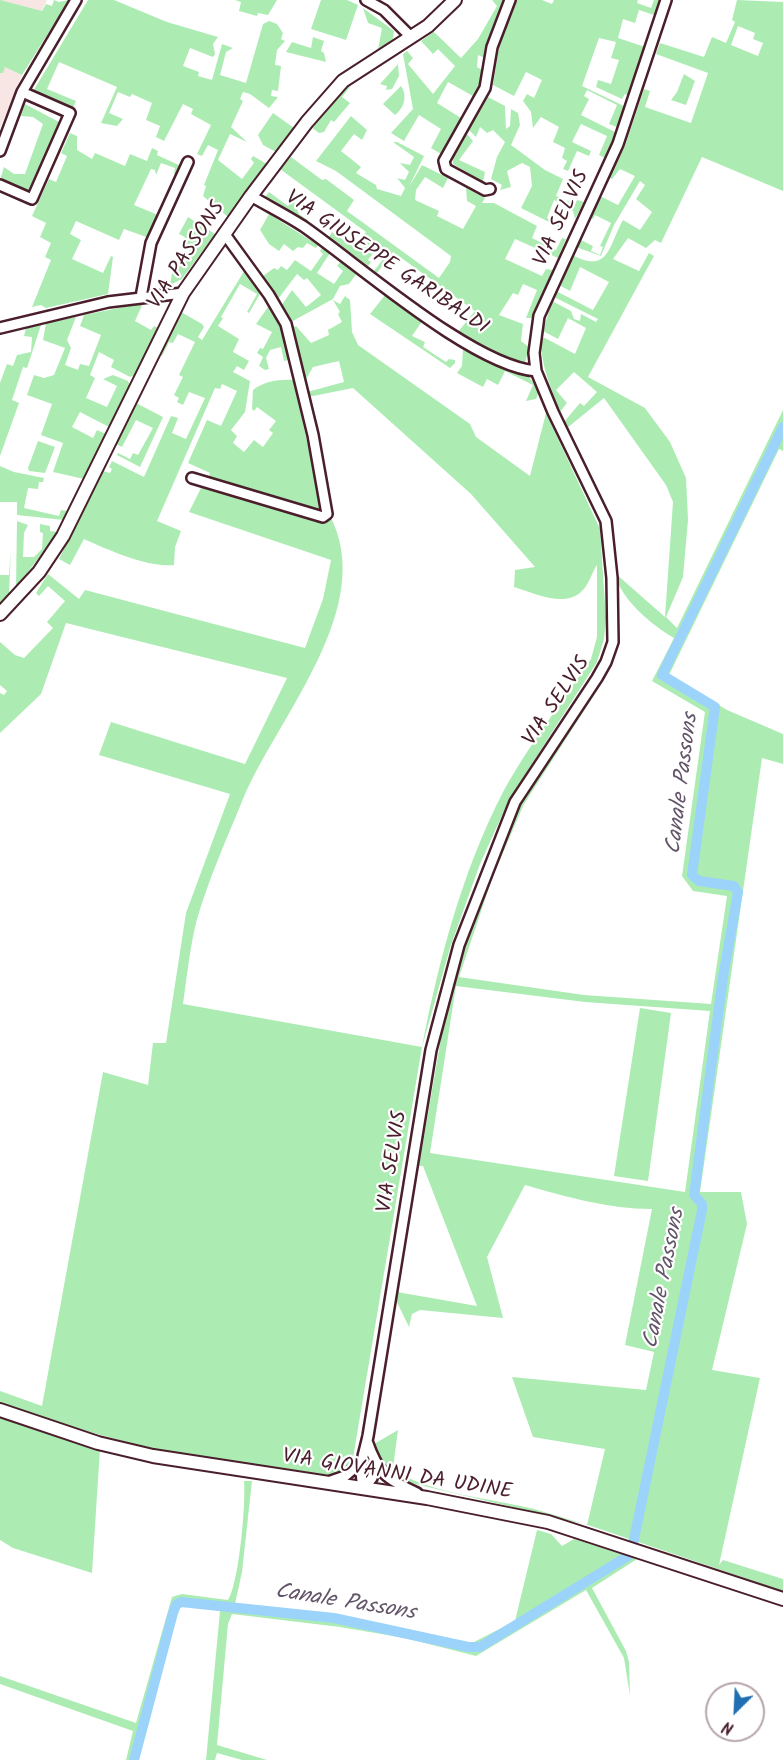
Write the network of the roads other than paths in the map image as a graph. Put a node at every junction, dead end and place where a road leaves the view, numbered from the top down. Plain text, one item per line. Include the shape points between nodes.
1 (76, 0) edge
2 (366, 0) edge
3 (455, 0) edge
4 (510, 0) edge
5 (666, 0) edge
6 (411, 37) junction
7 (22, 92) junction
8 (0, 152) edge
9 (189, 162) dead end
10 (0, 185) edge
11 (490, 189) dead end
12 (251, 196) junction
13 (224, 233) junction
14 (183, 293) junction
15 (141, 297) junction
16 (0, 328) edge
17 (536, 371) junction
18 (192, 478) dead end
19 (0, 614) edge
20 (0, 1410) edge
21 (367, 1441) junction
22 (361, 1462) junction
23 (376, 1466) junction
24 (326, 1483) junction
25 (364, 1488) junction
26 (427, 1498) junction
27 (783, 1599) edge

1 - 7 street
2 - 6 street via 384,10
3 - 6 main road, VIA PASSONS
4 - 11 street via 492,47 485,88 444,161 446,169
5 - 17 street, VIA SELVIS via 618,144 539,316 534,352
6 - 12 main road, VIA PASSONS via 343,81
7 - 8 street
7 - 10 street via 70,113 32,199
9 - 15 street via 151,243
12 - 13 main road, VIA PASSONS
12 - 17 street, VIA GIUSEPPE GARIBALDI via 301,225 463,342
13 - 14 main road, VIA PASSONS
13 - 18 street via 286,324 327,514 323,517
14 - 15 street
14 - 19 main road, VIA PASSONS via 63,536 39,572
15 - 16 street
17 - 21 street, VIA SELVIS via 606,521 613,642 597,678 515,802 459,945 431,1050
20 - 24 main road, VIA GIOVANNI DA UDINE via 98,1443 153,1456
21 - 22 street, VIA SELVIS
21 - 23 street, VIA SELVIS
22 - 24 street via 354,1471
22 - 25 street, VIA SELVIS via 359,1472
23 - 25 street
23 - 26 street via 395,1483
24 - 25 main road, VIA GIOVANNI DA UDINE
25 - 26 main road, VIA GIOVANNI DA UDINE
26 - 27 main road, VIA GIOVANNI DA UDINE via 548,1522

